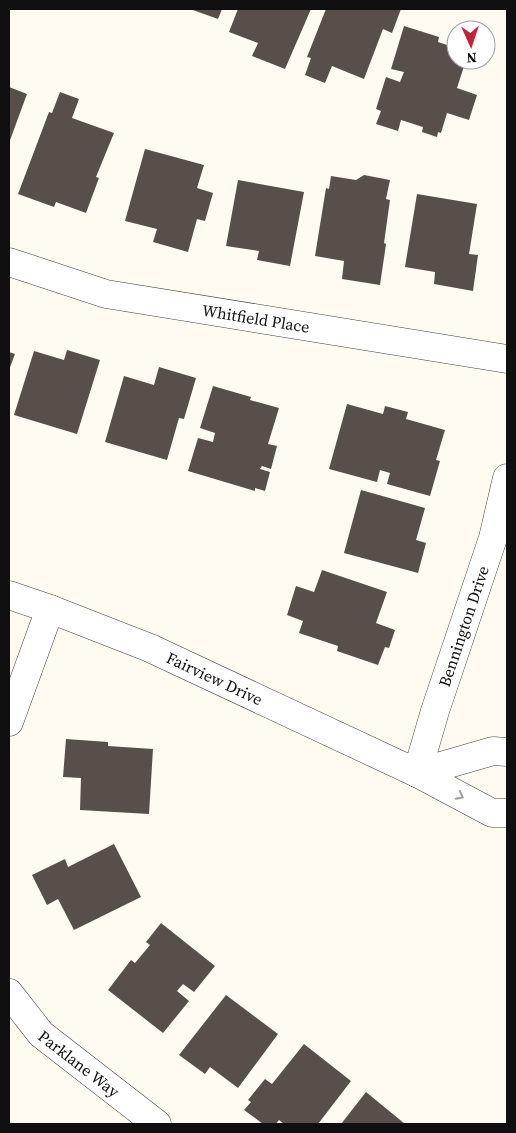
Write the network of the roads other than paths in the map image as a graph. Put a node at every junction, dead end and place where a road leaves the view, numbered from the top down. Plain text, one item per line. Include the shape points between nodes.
1 (9, 262) edge
2 (507, 359) edge
3 (507, 478) edge
4 (9, 595) edge
5 (50, 608) junction
6 (9, 722) edge
7 (507, 752) edge
8 (416, 773) junction
9 (507, 814) edge
10 (9, 993) edge
11 (143, 1120) edge

1 - 2 street, Whitfield Place via 106,294
3 - 8 street, Bennington Drive via 493,538
4 - 5 street, Fairview Drive
5 - 6 street
5 - 8 street, Fairview Drive via 150,648
7 - 8 street via 493,751
8 -> 9 street, Fairview Drive via 492,813
10 - 11 street, Parklane Way via 41,1034

